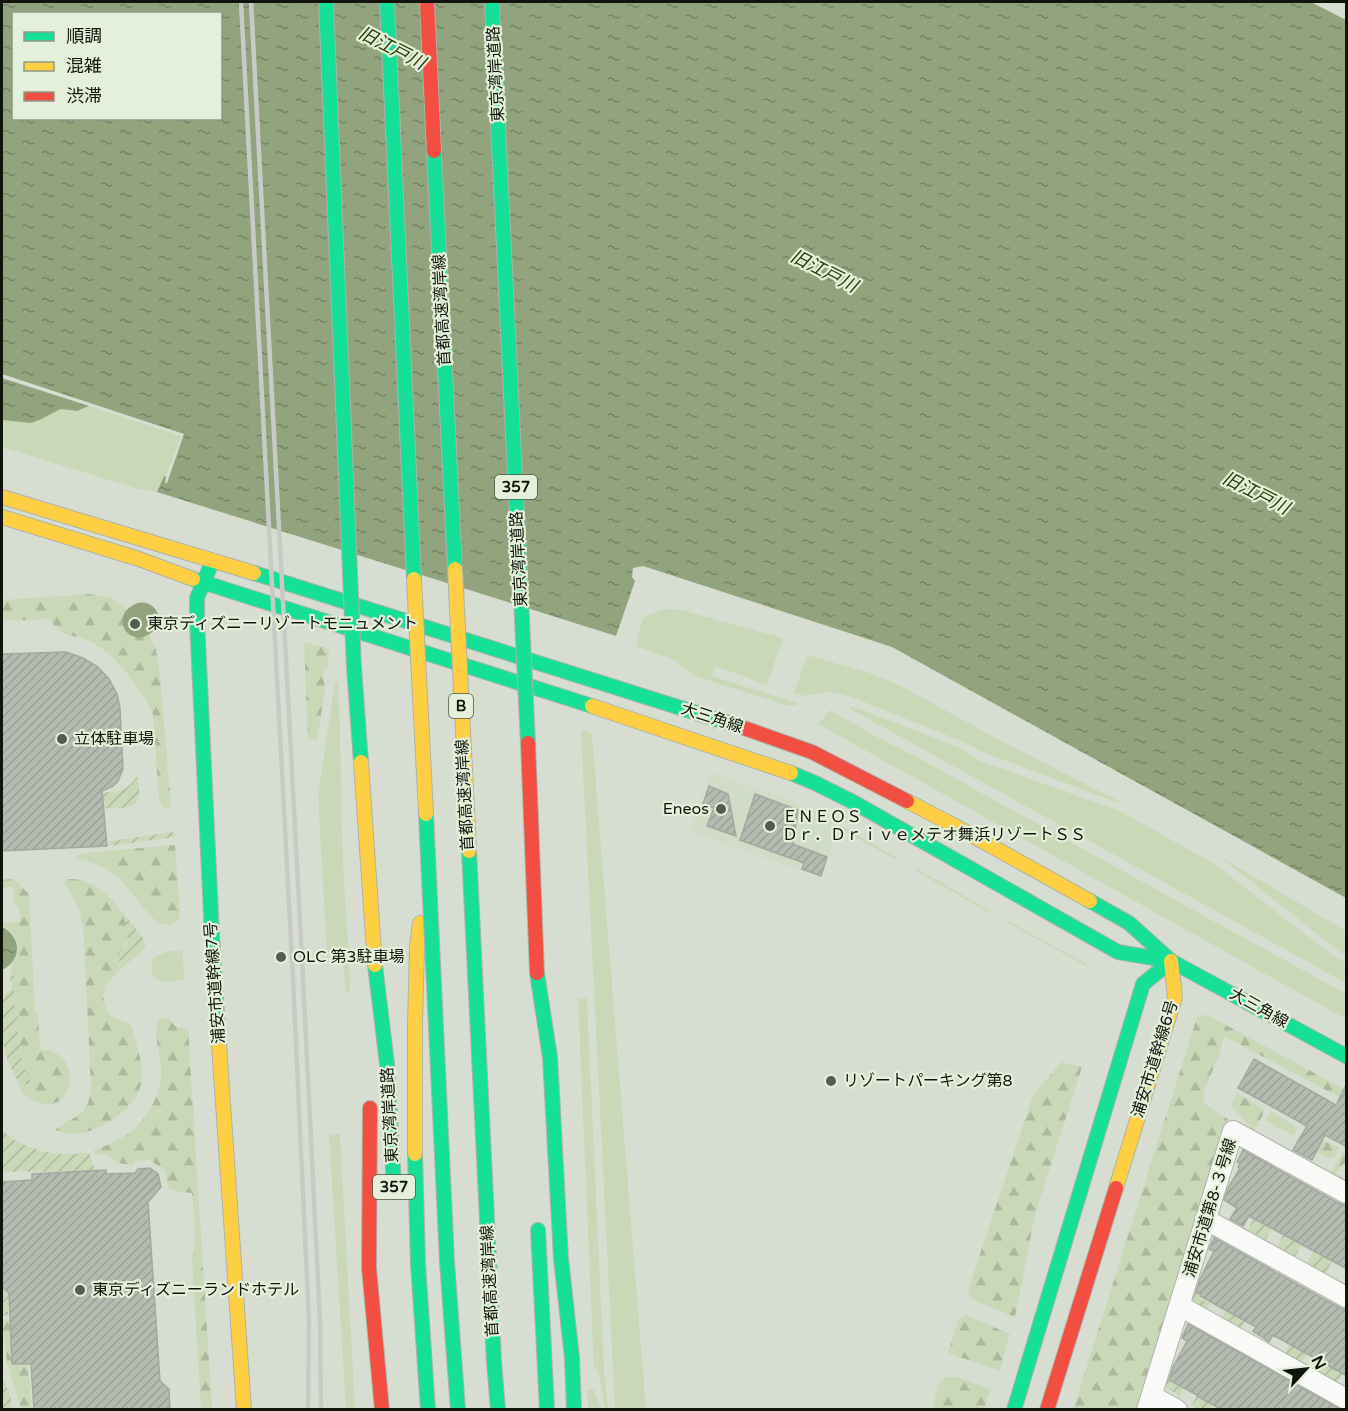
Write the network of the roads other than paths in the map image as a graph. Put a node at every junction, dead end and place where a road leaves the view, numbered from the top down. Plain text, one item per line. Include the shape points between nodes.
1 (326, 2) edge
2 (387, 2) edge
3 (427, 2) edge
4 (492, 2) edge
5 (2, 497) edge
6 (2, 517) edge
7 (213, 560) junction
8 (203, 583) junction
9 (429, 862) junction
10 (1171, 961) junction
11 (375, 965) junction
12 (537, 973) junction
13 (371, 1042) dead end
14 (534, 1047) dead end
15 (1347, 1056) edge
16 (370, 1099) dead end
17 (1347, 1193) edge
18 (395, 1197) dead end
19 (538, 1211) dead end
20 (1205, 1219) junction
21 (1347, 1297) edge
22 (1180, 1306) junction
23 (1347, 1400) edge
24 (1150, 1403) edge
25 (244, 1410) edge
26 (382, 1410) edge
27 (428, 1410) edge
28 (458, 1410) edge
29 (498, 1410) edge
30 (547, 1410) edge
31 (574, 1410) edge
32 (1014, 1410) edge
33 (1047, 1410) edge
34 (1177, 1410) edge

1 - 11 main road, 東京湾岸道路 / 357, bridge via 354,668
2 - 9 main road, bridge
3 - 29 main road, 首都高速湾岸線 / B, bridge
4 - 12 main road, 東京湾岸道路 / 357, bridge
5 - 7 main road, 大三角線
6 - 8 main road, 大三角線
7 - 8 main road, 浦安市道幹線7号
7 - 10 main road, 大三角線 via 812,752 1129,923
8 - 10 main road, 大三角線 via 778,768 853,802 1118,952
8 - 25 main road, 浦安市道幹線7号 via 197,598 197,621 206,819
9 - 27 main road, bridge via 417,947 414,1163
9 - 28 main road, bridge via 447,1262
10 - 15 main road, 大三角線
10 - 32 main road, 浦安市道幹線6号 via 1143,984
10 - 33 main road, 浦安市道幹線6号 via 1175,997
11 - 13 main road, 東京湾岸道路 / 357
11 - 18 main road, 東京湾岸道路 / 357 via 387,1064
12 - 14 main road, 東京湾岸道路 / 357
12 - 31 main road, 東京湾岸道路 / 357 via 550,1057
16 - 26 main road, 東京湾岸道路 / 357 via 369,1268
17 - 20 street, 浦安市道第8-３号線 via 1233,1131
19 - 30 main road
20 - 21 street
20 - 22 street, 浦安市道第8-３号線
22 - 23 street
22 - 24 street, 浦安市道第8-３号線
24 - 34 street

